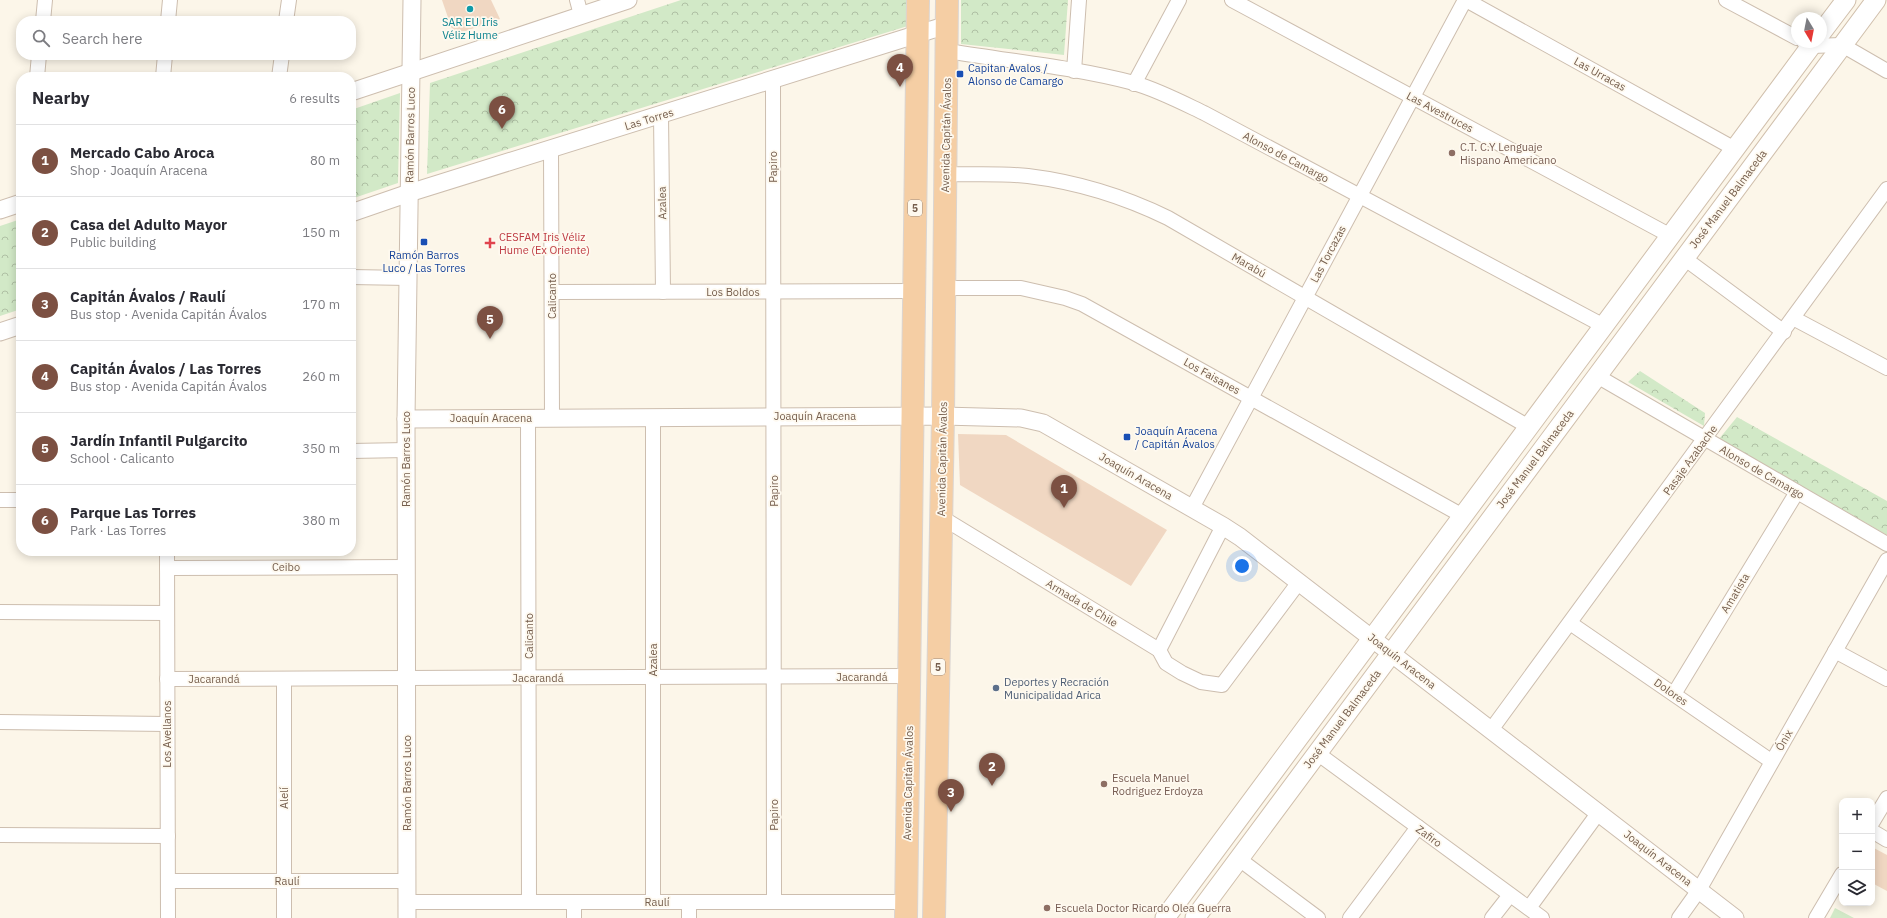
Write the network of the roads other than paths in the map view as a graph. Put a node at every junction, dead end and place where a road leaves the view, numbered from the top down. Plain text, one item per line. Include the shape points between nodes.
1 (45, 0) edge
2 (170, 0) edge
3 (289, 0) edge
4 (412, 0) edge
5 (628, 0) edge
6 (918, 0) edge
7 (947, 0) edge
8 (1079, 0) edge
9 (1179, 0) edge
10 (1232, 0) edge
11 (1465, 0) edge
12 (1726, 0) edge
13 (1846, 0) edge
14 (1876, 0) edge
15 (579, 8) edge
16 (43, 16) edge
17 (168, 16) edge
18 (287, 16) edge
19 (1827, 21) edge
20 (947, 25) junction
21 (1791, 31) edge
22 (917, 34) junction
23 (1827, 43) edge
24 (1842, 45) junction
25 (1804, 48) edge
26 (947, 51) junction
27 (38, 60) edge
28 (165, 60) edge
29 (281, 60) edge
30 (412, 71) junction
31 (1074, 71) junction
32 (1887, 71) edge
33 (37, 72) edge
34 (163, 72) edge
35 (280, 72) edge
36 (773, 80) junction
37 (1134, 84) junction
38 (356, 90) edge
39 (1412, 97) junction
40 (661, 115) junction
41 (551, 149) junction
42 (1735, 149) junction
43 (945, 174) junction
44 (1887, 189) edge
45 (409, 194) junction
46 (1360, 196) junction
47 (16, 205) edge
48 (0, 210) edge
49 (356, 211) edge
50 (1671, 236) junction
51 (1684, 258) junction
52 (356, 277) edge
53 (408, 278) junction
54 (944, 288) junction
55 (914, 291) junction
56 (552, 292) junction
57 (663, 292) junction
58 (774, 292) junction
59 (1305, 298) junction
60 (1793, 318) junction
61 (1604, 326) junction
62 (16, 327) edge
63 (0, 332) edge
64 (1784, 332) junction
65 (1887, 368) edge
66 (1596, 376) junction
67 (1251, 397) junction
68 (913, 416) junction
69 (943, 416) junction
70 (774, 417) junction
71 (528, 418) junction
72 (552, 418) junction
73 (653, 418) junction
74 (406, 419) junction
75 (1529, 427) junction
76 (1705, 439) junction
77 (406, 450) junction
78 (356, 451) edge
79 (1797, 492) junction
80 (0, 500) edge
81 (16, 500) edge
82 (1192, 508) junction
83 (1463, 516) junction
84 (941, 517) junction
85 (1223, 526) junction
86 (1887, 544) edge
87 (167, 556) edge
88 (1887, 560) edge
89 (406, 567) junction
90 (167, 568) junction
91 (1299, 582) junction
92 (0, 612) edge
93 (167, 613) junction
94 (1570, 622) junction
95 (1372, 638) junction
96 (1159, 650) junction
97 (1835, 651) junction
98 (1392, 653) junction
99 (910, 676) junction
100 (653, 677) junction
101 (774, 677) junction
102 (406, 678) junction
103 (529, 678) junction
104 (167, 679) junction
105 (284, 679) junction
106 (1887, 679) edge
107 (1674, 694) junction
108 (0, 722) edge
109 (167, 724) junction
110 (1491, 730) junction
111 (1317, 753) junction
112 (1771, 761) junction
113 (1887, 798) edge
114 (1599, 812) junction
115 (1875, 818) edge
116 (1418, 827) junction
117 (1875, 833) edge
118 (0, 835) edge
119 (168, 836) junction
120 (1887, 840) edge
121 (1239, 858) junction
122 (1839, 879) edge
123 (168, 881) junction
124 (284, 881) junction
125 (407, 881) junction
126 (1699, 890) junction
127 (1510, 895) junction
128 (529, 902) junction
129 (574, 902) junction
130 (653, 902) junction
131 (689, 902) junction
132 (774, 902) junction
133 (1529, 908) junction
134 (407, 910) edge
135 (906, 910) edge
136 (168, 918) edge
137 (284, 918) edge
138 (574, 918) edge
139 (689, 918) edge
140 (934, 918) edge
141 (1164, 918) edge
142 (1195, 918) edge
143 (1318, 918) edge
144 (1350, 918) edge
145 (1492, 918) edge
146 (1542, 918) edge
147 (1679, 918) edge
148 (1735, 918) edge
149 (1816, 918) edge

1 - 16 street
2 - 17 street
3 - 18 street
4 - 30 street, Ramón Barros Luco
5 - 15 street
6 - 22 highway, Avenida Capitán Ávalos / 5
7 - 20 highway, Avenida Capitán Ávalos / 5
8 - 31 street
9 - 37 street
10 - 39 street, Las Avestruces
11 - 39 street, Las Torcazas
11 - 42 street, Las Urracas
12 - 21 street
13 - 19 main road
14 - 24 main road, José Manuel Balmaceda
15 - 30 street
20 - 22 street, Las Torres
20 - 26 highway, Avenida Capitán Ávalos / 5
22 - 36 street, Las Torres
22 - 55 highway, Avenida Capitán Ávalos / 5
23 - 24 street
24 - 32 street
24 - 51 main road, José Manuel Balmaceda
25 - 42 main road
26 - 31 street, Alonso de Camargo
26 - 43 highway, Avenida Capitán Ávalos / 5
27 - 33 street
28 - 34 street
29 - 35 street
30 - 38 street
30 - 45 street, Ramón Barros Luco
31 - 37 street, Alonso de Camargo
36 - 40 street, Las Torres
36 - 58 street, Papiro
37 - 46 street, Alonso de Camargo via 1161,93 1204,113
39 - 46 street, Las Torcazas
39 - 50 street, Las Avestruces
40 - 41 street, Las Torres
40 - 57 street, Azalea
41 - 45 street, Las Torres
41 - 56 street, Calicanto
42 - 50 main road
43 - 54 highway, Avenida Capitán Ávalos / 5
43 - 59 street, Marabú via 1027,176 1086,187 1117,196 1168,218
44 - 60 street, Pasaje Azabache
45 - 49 street, Las Torres
45 - 53 street, Ramón Barros Luco
46 - 59 street, Las Torcazas
46 - 61 street, Alonso de Camargo
47 - 48 street
50 - 61 main road
51 - 64 street
51 - 66 main road, José Manuel Balmaceda
52 - 53 street
53 - 74 street, Ramón Barros Luco
54 - 67 street, Los Faisanes via 1021,288 1082,304
54 - 69 highway, Avenida Capitán Ávalos / 5
55 - 58 street, Los Boldos
55 - 68 highway, Avenida Capitán Ávalos / 5
56 - 57 street, Los Boldos
56 - 72 street, Calicanto
57 - 58 street, Los Boldos
58 - 70 street, Papiro
59 - 67 street, Las Torcazas
59 - 75 street, Marabú
60 - 64 street, Pasaje Azabache
60 - 65 street
61 - 75 main road
62 - 63 street
64 - 76 street, Pasaje Azabache
66 - 76 street, Alonso de Camargo
66 - 98 main road, José Manuel Balmaceda
67 - 82 street, Las Torcazas
67 - 83 street, Los Faisanes
68 - 69 street, Joaquín Aracena
68 - 70 street, Joaquín Aracena
68 - 99 highway, Avenida Capitán Ávalos / 5
69 - 82 street, Joaquín Aracena via 1021,418 1043,423
69 - 84 highway, Avenida Capitán Ávalos / 5
70 - 73 street, Joaquín Aracena
70 - 101 street, Papiro
71 - 72 street, Joaquín Aracena
71 - 74 street, Joaquín Aracena
71 - 103 street, Calicanto
72 - 73 street, Joaquín Aracena
73 - 100 street, Azalea
74 - 77 street, Ramón Barros Luco
75 - 83 main road
76 - 79 street, Alonso de Camargo
76 - 94 street, Pasaje Azabache
77 - 78 street
77 - 89 street, Ramón Barros Luco
79 - 86 street, Alonso de Camargo
79 - 107 street, Amatista
80 - 81 street
82 - 85 street, Joaquín Aracena
83 - 95 main road
84 - 96 street, Armada de Chile
84 - 140 highway, Avenida Capitán Ávalos / 5
85 - 91 street, Joaquín Aracena
85 - 96 street
87 - 90 street, Los Avellanos
88 - 97 street, Ónix
89 - 90 street, Ceibo
89 - 102 street, Ramón Barros Luco
90 - 93 street, Los Avellanos
91 - 95 street, Joaquín Aracena
91 - 96 street, Armada de Chile via 1222,685 1201,682 1182,672 1166,663
92 - 93 street
93 - 104 street, Los Avellanos
94 - 107 street, Dolores
94 - 110 street, Pasaje Azabache
95 - 98 street, Joaquín Aracena
95 - 141 main road
97 - 106 street
97 - 112 street, Ónix
98 - 110 street, Joaquín Aracena
98 - 111 main road, José Manuel Balmaceda
99 - 101 street, Jacarandá
99 - 135 highway, Avenida Capitán Ávalos / 5
100 - 101 street, Jacarandá
100 - 103 street, Jacarandá
100 - 130 street, Azalea
101 - 132 street, Papiro
102 - 103 street, Jacarandá
102 - 105 street, Jacarandá
102 - 125 street, Ramón Barros Luco
103 - 128 street, Calicanto
104 - 105 street, Jacarandá
104 - 109 street, Los Avellanos
105 - 124 street, Alelí
107 - 112 street, Dolores
108 - 109 street
109 - 119 street, Los Avellanos
110 - 114 street, Joaquín Aracena
111 - 116 street, Zafiro
111 - 121 main road, José Manuel Balmaceda
112 - 126 street, Ónix
113 - 115 street
114 - 126 street, Joaquín Aracena
114 - 133 street
116 - 127 street, Zafiro
116 - 144 street
117 - 120 street
118 - 119 street
119 - 123 street, Los Avellanos
121 - 142 main road, José Manuel Balmaceda
121 - 143 street
122 - 149 street
123 - 124 street, Raulí
123 - 136 street, Los Avellanos
124 - 125 street, Raulí
124 - 137 street, Alelí
125 - 134 street, Ramón Barros Luco
126 - 147 street, Ónix
126 - 148 street, Joaquín Aracena
127 - 133 street, Zafiro
127 - 145 street
128 - 129 street, Raulí
128 - 134 street, Raulí
129 - 130 street, Raulí
129 - 138 street
130 - 131 street, Raulí
131 - 132 street, Raulí
131 - 139 street
132 - 135 street, Raulí
133 - 146 street, Zafiro

